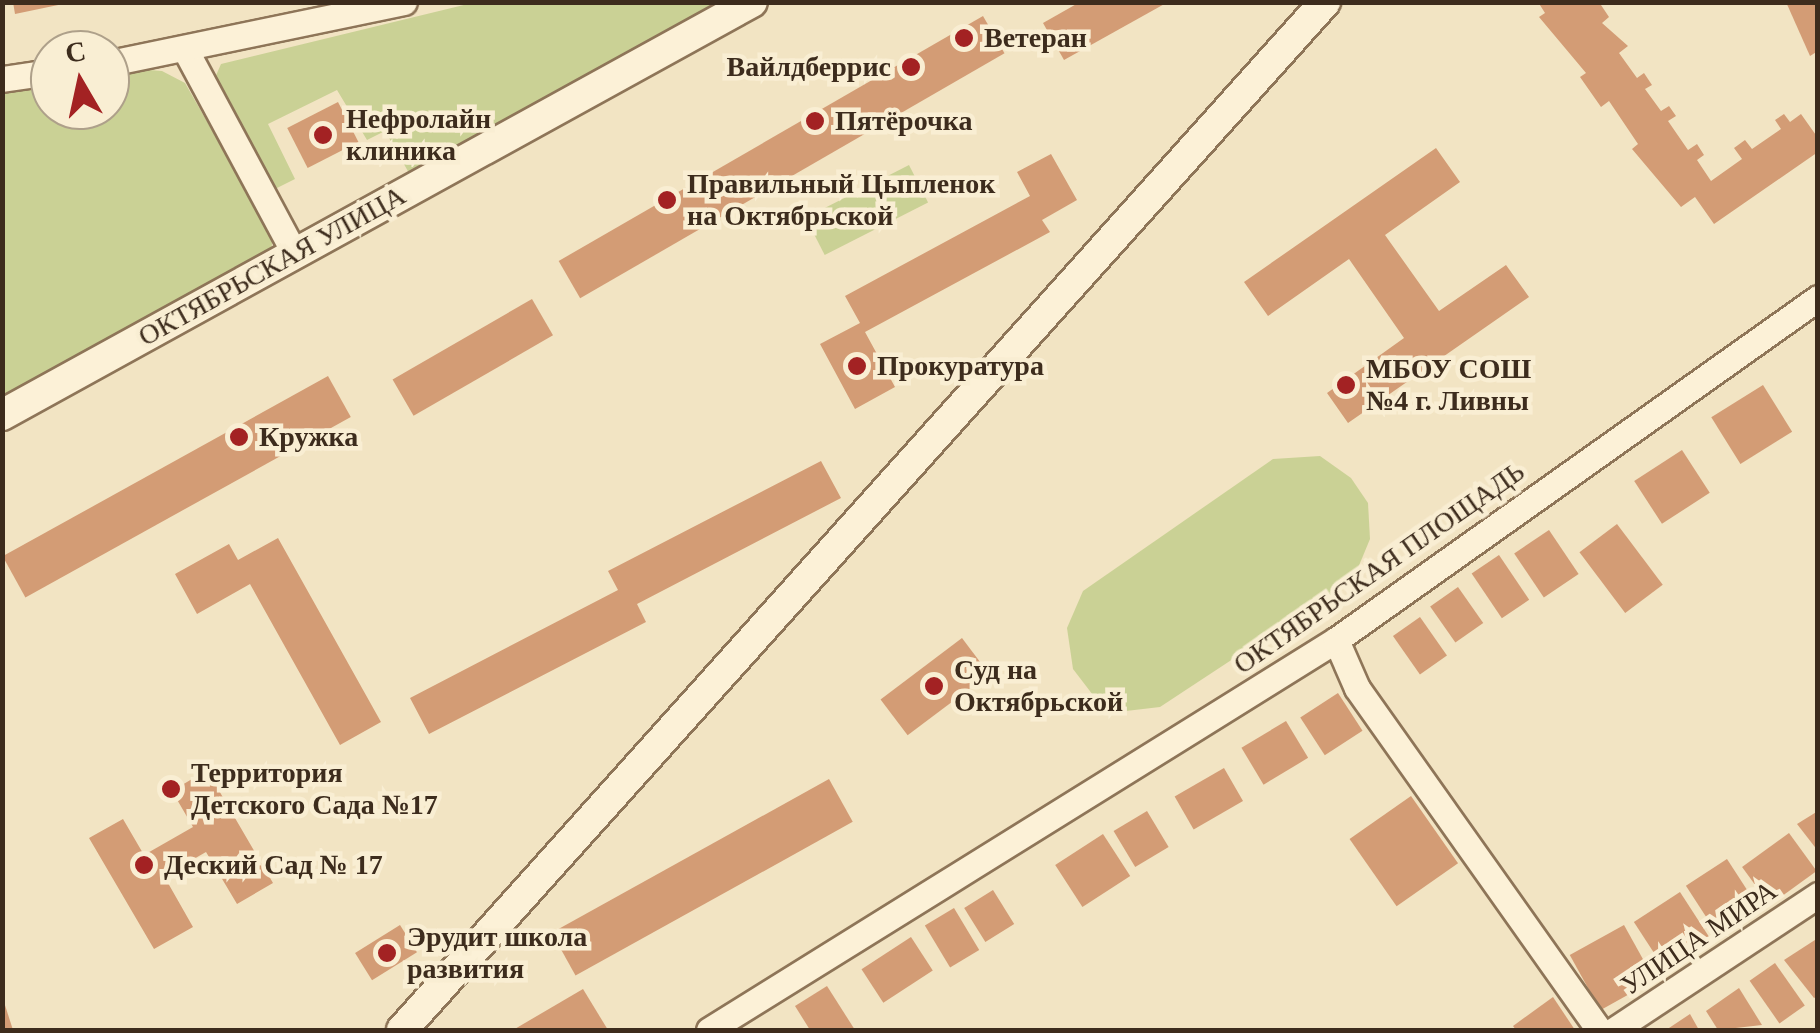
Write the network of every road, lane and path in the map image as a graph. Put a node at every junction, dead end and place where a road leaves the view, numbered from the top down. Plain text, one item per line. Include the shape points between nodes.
1 (404, 2) edge
2 (752, 2) edge
3 (1325, 2) edge
4 (186, 51) junction
5 (130, 60) edge
6 (30, 75) edge
7 (2, 80) edge
8 (295, 254) junction
9 (1818, 298) edge
10 (2, 414) edge
11 (1336, 640) junction
12 (1818, 895) edge
13 (402, 1030) edge
14 (708, 1030) edge
15 (1599, 1030) edge
16 (1614, 1030) edge

1 - 4 street
2 - 8 street, ОКТЯБРЬСКАЯ УЛИЦА
3 - 13 street
4 - 5 street
4 - 8 street
6 - 7 street
8 - 10 street, ОКТЯБРЬСКАЯ УЛИЦА
9 - 11 street, ОКТЯБРЬСКАЯ ПЛОЩАДЬ
11 - 14 street, ОКТЯБРЬСКАЯ ПЛОЩАДЬ
11 - 15 street via 1357,688
12 - 16 street, УЛИЦА МИРА

